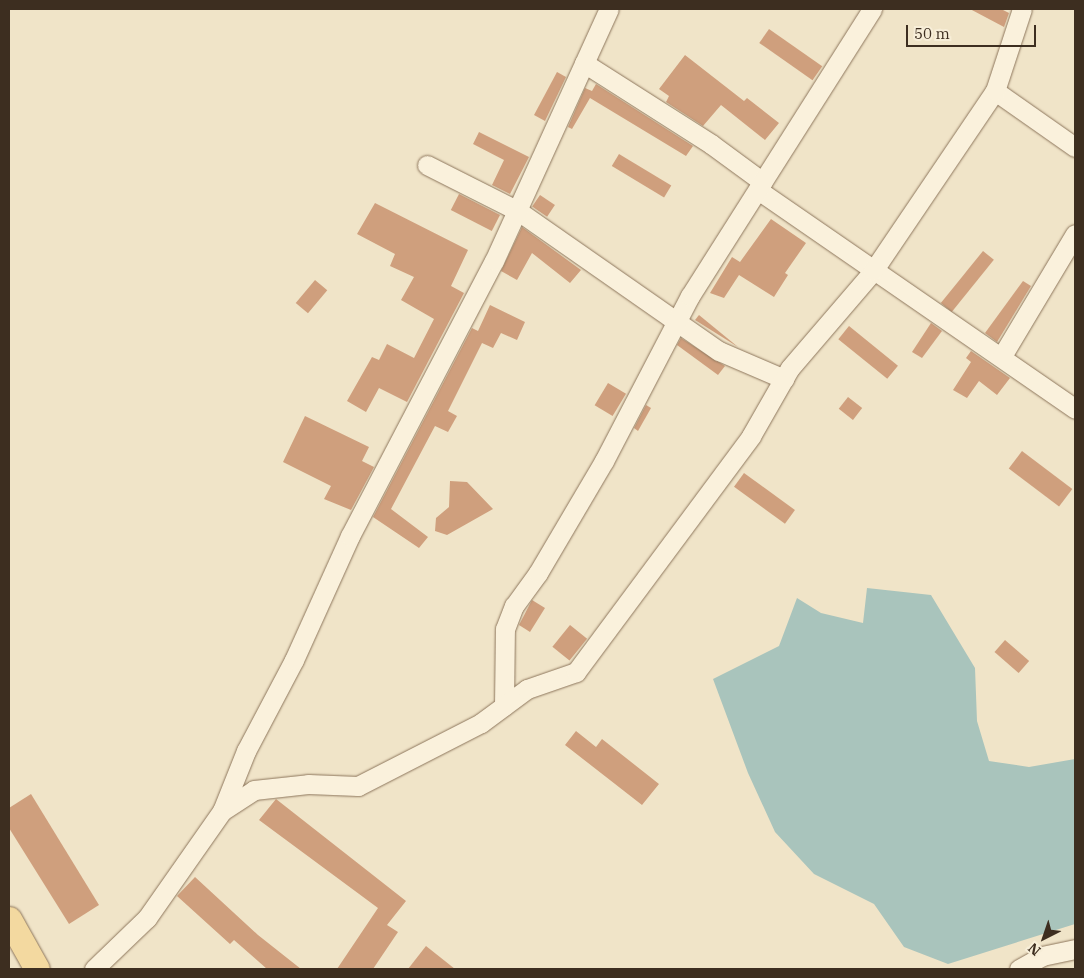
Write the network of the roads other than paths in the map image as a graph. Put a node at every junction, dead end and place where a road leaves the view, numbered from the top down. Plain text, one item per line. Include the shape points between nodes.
1 (609, 9) edge
2 (872, 9) edge
3 (1022, 9) edge
4 (584, 63) junction
5 (995, 91) junction
6 (1075, 147) edge
7 (427, 165) dead end
8 (760, 186) junction
9 (518, 210) junction
10 (1075, 234) edge
11 (873, 271) junction
12 (676, 324) junction
13 (1002, 356) junction
14 (784, 379) junction
15 (1075, 409) edge
16 (504, 706) junction
17 (222, 811) junction
18 (9, 919) edge
19 (1075, 949) edge
20 (37, 969) edge
21 (94, 969) edge
22 (1019, 969) edge

1 - 4 street
2 - 8 street
3 - 5 street
4 - 8 street via 711,144
4 - 9 street
5 - 6 street
5 - 11 street
7 - 9 street
8 - 11 street
8 - 12 street
9 - 12 street via 623,282
9 - 17 street via 409,428 350,536 294,660 246,751
10 - 13 street
11 - 13 street
11 - 14 street
12 - 14 street via 748,366
12 - 16 street via 604,461 538,574 514,606 505,629
13 - 15 street
14 - 16 street via 751,436 576,672 527,689
16 - 17 street via 481,723 358,786 308,784 254,790
17 - 21 street via 148,918
18 - 20 main road
19 - 22 street via 1042,956

